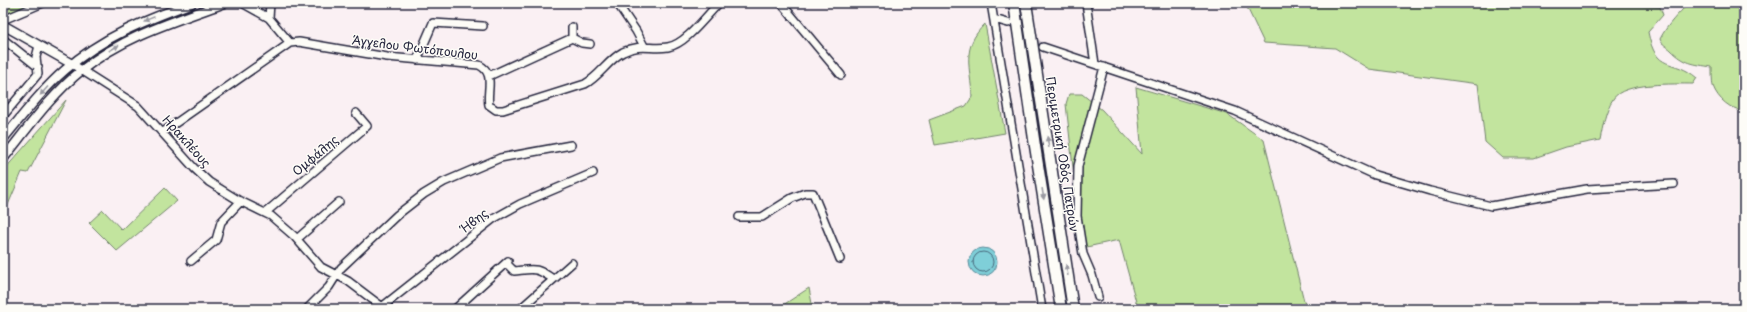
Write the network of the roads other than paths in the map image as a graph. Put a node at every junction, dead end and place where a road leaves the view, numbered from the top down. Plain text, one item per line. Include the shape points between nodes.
1 (43, 3) edge
2 (192, 3) edge
3 (225, 3) edge
4 (242, 3) edge
5 (270, 3) edge
6 (617, 3) edge
7 (719, 3) edge
8 (781, 3) edge
9 (991, 3) edge
10 (1009, 3) edge
11 (1014, 3) edge
12 (1026, 3) edge
13 (1086, 3) edge
14 (269, 18) junction
15 (994, 19) junction
16 (3, 20) edge
17 (1008, 23) tunnel mouth
18 (3, 25) edge
19 (483, 26) dead end
20 (572, 28) dead end
21 (572, 38) junction
22 (3, 39) edge
23 (290, 43) junction
24 (590, 44) dead end
25 (39, 46) junction
26 (644, 46) junction
27 (1043, 47) tunnel mouth
28 (417, 60) junction
29 (72, 64) junction
30 (1095, 64) junction
31 (38, 67) junction
32 (1104, 67) junction
33 (82, 70) junction
34 (841, 75) dead end
35 (489, 76) junction
36 (356, 113) dead end
37 (3, 116) edge
38 (163, 132) junction
39 (3, 139) edge
40 (571, 145) dead end
41 (1035, 146) junction
42 (3, 158) edge
43 (593, 173) dead end
44 (1674, 184) dead end
45 (241, 201) junction
46 (339, 202) dead end
47 (265, 213) junction
48 (739, 217) dead end
49 (297, 239) junction
50 (840, 259) dead end
51 (191, 261) dead end
52 (572, 263) dead end
53 (336, 275) junction
54 (553, 279) junction
55 (1098, 298) dead end
56 (384, 308) edge
57 (307, 309) edge
58 (455, 309) edge
59 (520, 309) edge
60 (1042, 309) edge
61 (1061, 309) edge
62 (1073, 309) edge

1 - 16 street
2 -> 29 main road via 121,31
33 -> 3 main road via 110,50 136,36
4 - 14 street
5 - 14 street
6 - 26 street
7 - 26 street via 678,44 665,47
8 - 34 street
9 - 15 street
10 - 41 highway
11 - 41 highway
62 -> 12 highway, Περιμετρική Οδός Πατρών
13 - 30 street
14 - 23 street
15 - 17 street
15 - 60 street
18 - 25 main road, Ηρακλέους
19 - 28 street via 433,23
20 - 21 street
21 - 24 street
21 - 35 street
22 - 31 street
23 - 28 street, Άγγελου Φωτόπουλου via 299,42
23 - 38 street
25 - 29 main road, Ηρακλέους
25 - 31 street via 36,57
26 - 35 street via 619,54 596,77 585,84 504,110 496,110 489,105
27 - 30 street
28 - 35 street, Άγγελου Φωτόπουλου via 479,65 486,69
29 - 33 street, Ηρακλέους
29 -> 39 main road via 48,86
30 - 32 street
31 - 37 street via 38,74
32 - 44 street via 1235,111 1375,175 1430,192 1490,206 1587,189
32 - 55 street via 1078,166 1077,216 1083,254
33 - 38 street, Ηρακλέους via 110,90 133,102
33 - 42 main road via 59,91
36 - 47 street, Ομφάλης via 367,126
38 - 45 street, Ηρακλέους via 200,174
40 - 53 street via 500,158 444,182 409,205
41 -> 61 highway
43 - 56 street, Ήβης via 493,219
45 - 47 street, Ηρακλέους
45 - 51 street via 220,222 216,240
46 - 49 street
47 - 49 street, Ηρακλέους
48 - 50 street via 762,217 792,198 814,193
49 - 53 street, Ηρακλέους via 318,264
52 - 54 street
53 - 56 street, Ηρακλέους
53 - 57 street via 322,296
54 - 58 street via 540,270 514,271 507,262
54 - 59 street

